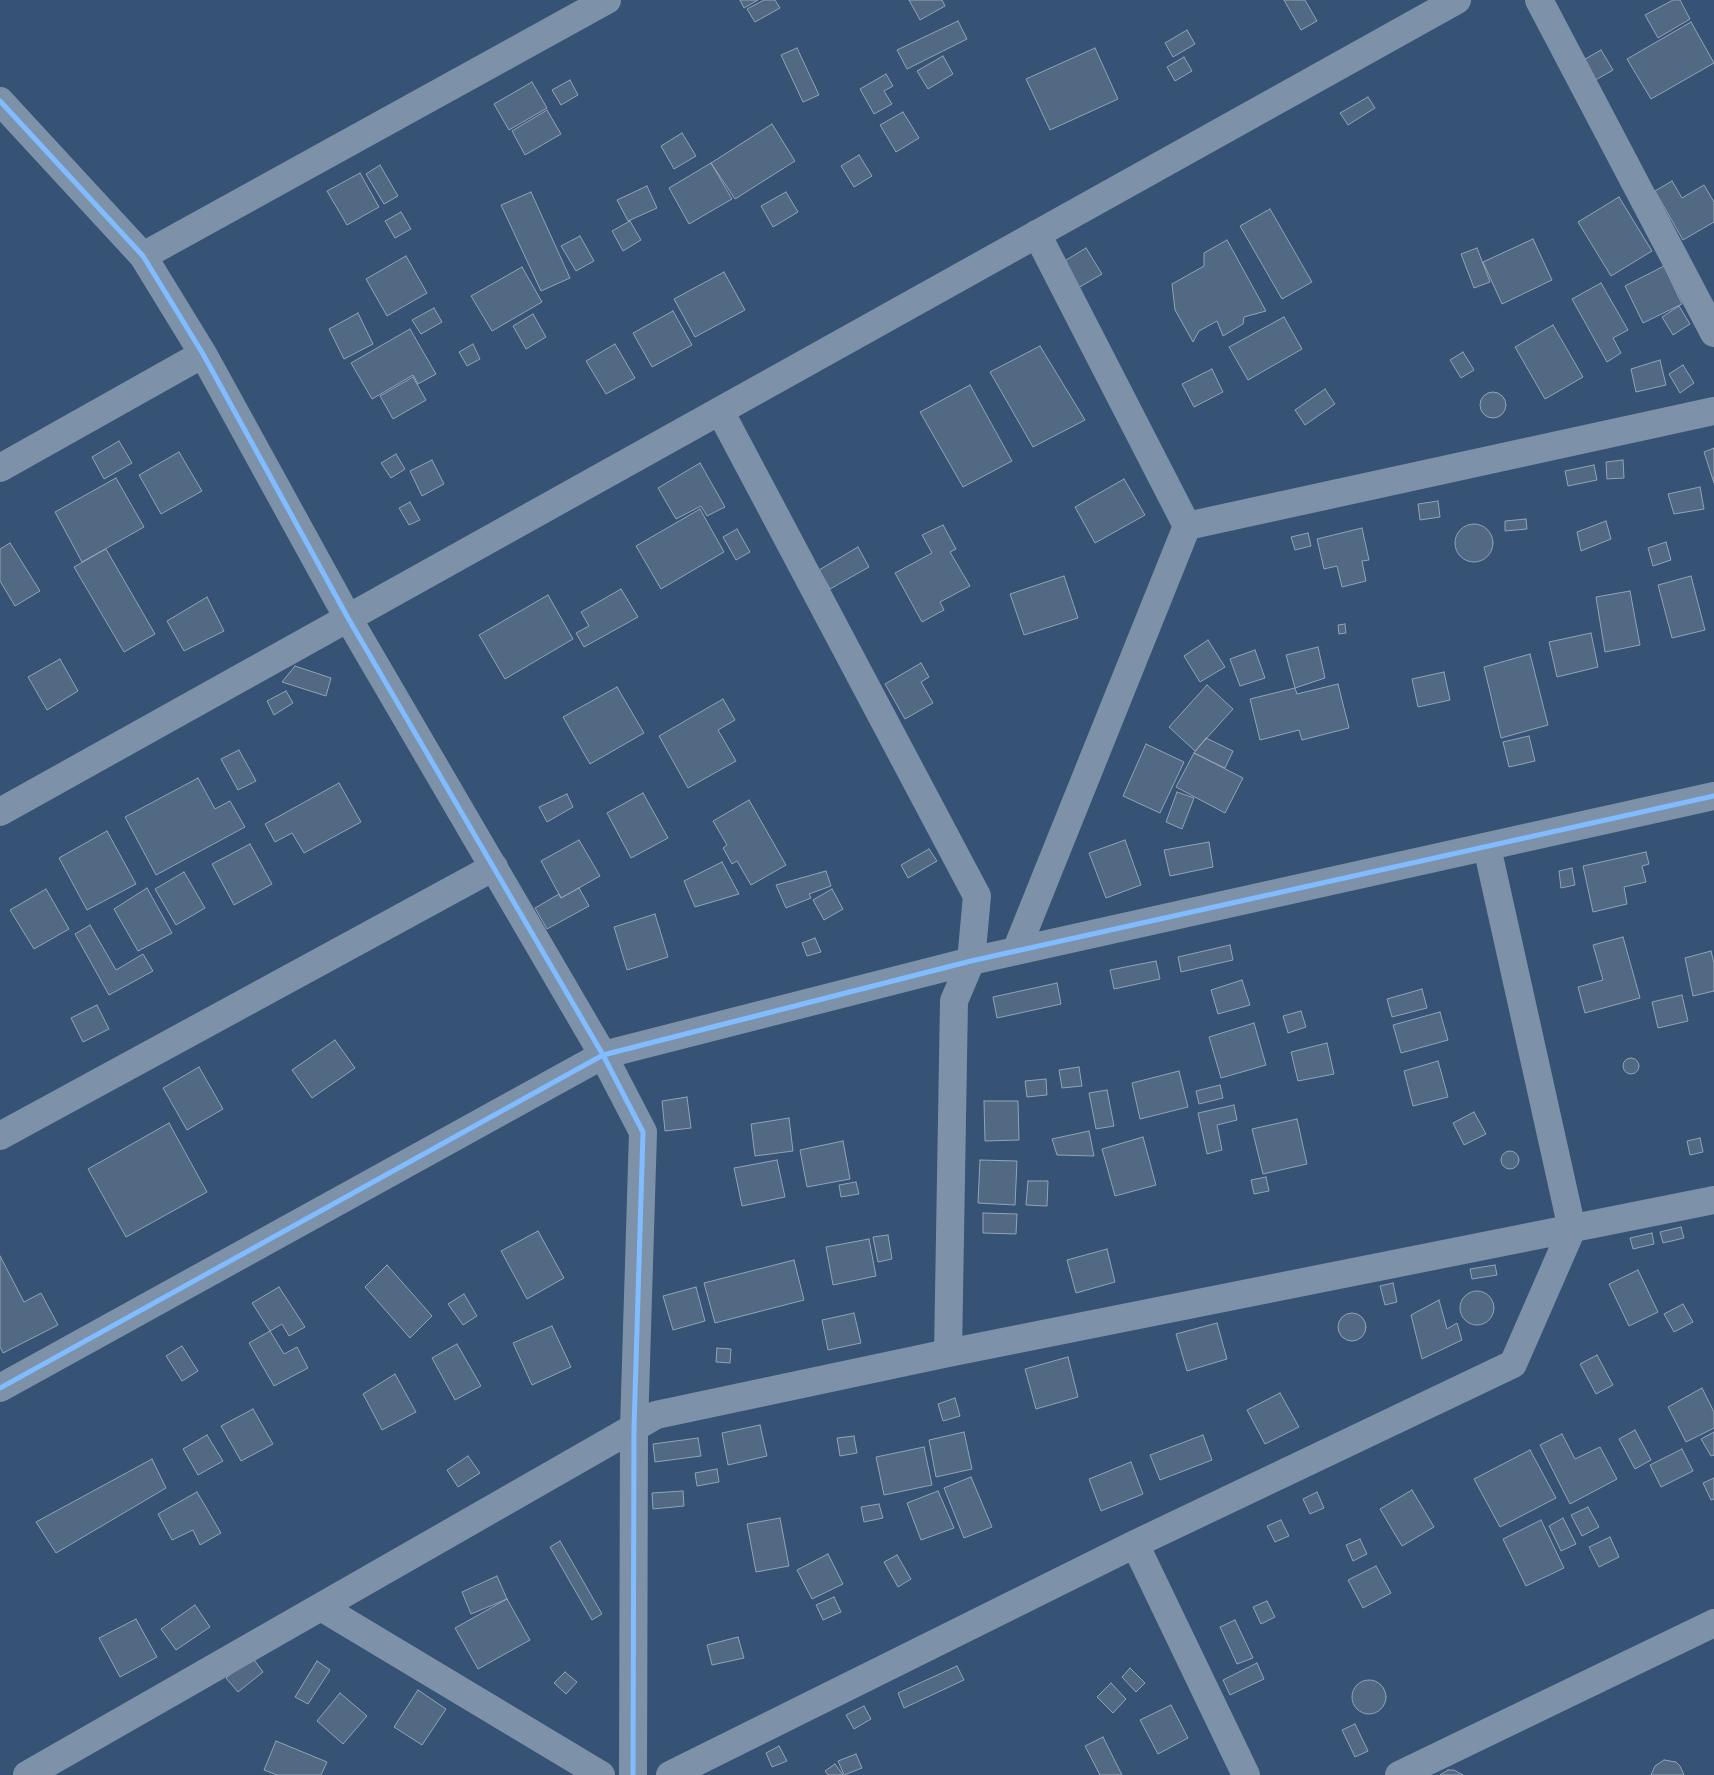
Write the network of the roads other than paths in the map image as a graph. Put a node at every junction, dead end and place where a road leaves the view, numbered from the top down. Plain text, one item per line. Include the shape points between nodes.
1 (607, 0) edge
2 (1457, 0) edge
3 (1538, 0) edge
4 (0, 101) edge
5 (1037, 234) junction
6 (143, 256) junction
7 (1714, 333) edge
8 (203, 354) junction
9 (720, 411) junction
10 (1714, 411) edge
11 (0, 468) edge
12 (1187, 526) junction
13 (348, 618) junction
14 (1714, 796) edge
15 (0, 812) edge
16 (1487, 847) junction
17 (494, 867) junction
18 (1016, 951) junction
19 (971, 961) junction
20 (603, 1055) junction
21 (0, 1136) edge
22 (1714, 1200) edge
23 (1572, 1229) junction
24 (948, 1353) junction
25 (0, 1388) edge
26 (634, 1428) junction
27 (1135, 1544) junction
28 (321, 1607) junction
29 (1714, 1623) edge
30 (27, 1775) edge
31 (601, 1775) edge
32 (632, 1775) edge
33 (670, 1775) edge
34 (1246, 1775) edge
35 (1399, 1775) edge

1 - 6 street
2 - 5 street
3 - 7 street
4 - 6 street
5 - 9 street
5 - 12 street
6 - 8 street
8 - 11 street
8 - 13 street
9 - 13 street
9 - 19 street via 977,896
10 - 12 street
12 - 18 street
13 - 15 street
13 - 17 street
14 - 16 street
16 - 18 street
16 - 23 street
17 - 20 street
17 - 21 street
18 - 19 street
19 - 20 street
19 - 24 street via 954,1001
20 - 25 street
20 - 26 street via 643,1132
22 - 23 street
23 - 24 street
23 - 27 street via 1512,1364
24 - 26 street via 656,1415
26 - 28 street
26 - 32 street
27 - 33 street
27 - 34 street
28 - 30 street
28 - 31 street
29 - 35 street

